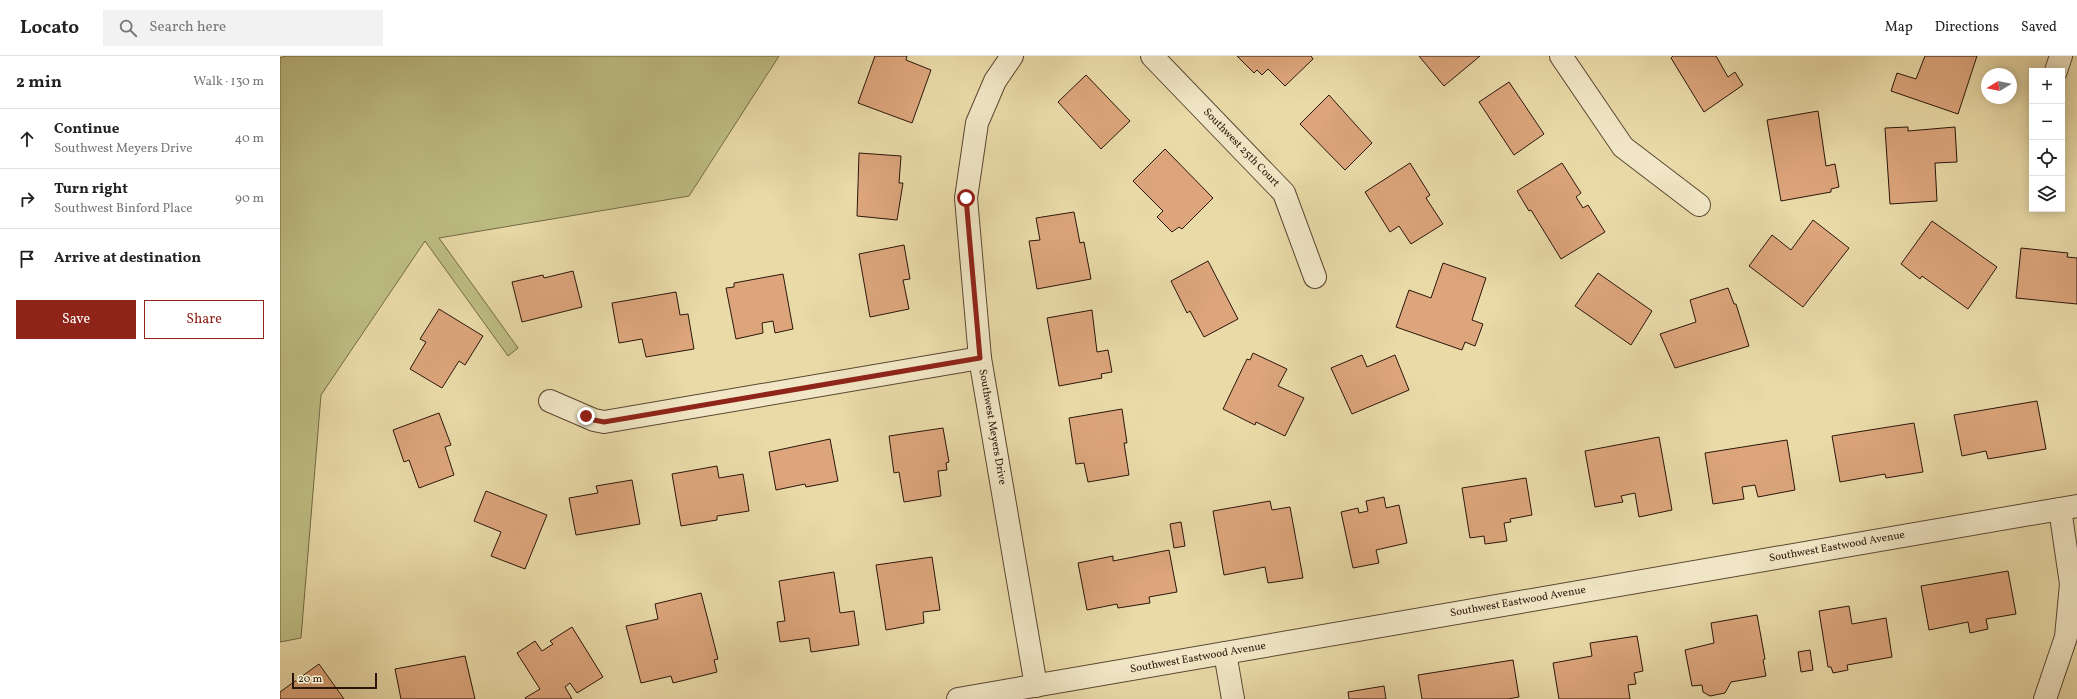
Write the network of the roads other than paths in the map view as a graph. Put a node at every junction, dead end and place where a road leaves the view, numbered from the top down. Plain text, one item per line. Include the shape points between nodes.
1 (1012, 56) edge
2 (1152, 56) edge
3 (1561, 56) edge
4 (2061, 56) edge
5 (2057, 68) edge
6 (1699, 205) dead end
7 (1315, 277) dead end
8 (980, 358) junction
9 (550, 401) dead end
10 (2068, 507) edge
11 (1225, 653) junction
12 (1036, 686) junction
13 (958, 699) edge
14 (1233, 699) edge
15 (2044, 699) edge

1 - 8 street, Southwest Meyers Drive via 995,82 977,123 966,198
2 - 7 street, Southwest 25th Court via 1284,193
3 - 6 street via 1623,147
4 - 5 street
8 - 9 street via 604,422
8 - 12 street, Southwest Meyers Drive
10 - 11 street, Southwest Eastwood Avenue
10 - 15 street via 2071,584 2066,638
11 - 12 street, Southwest Eastwood Avenue
11 - 14 street
12 - 13 street, Southwest Eastwood Avenue

